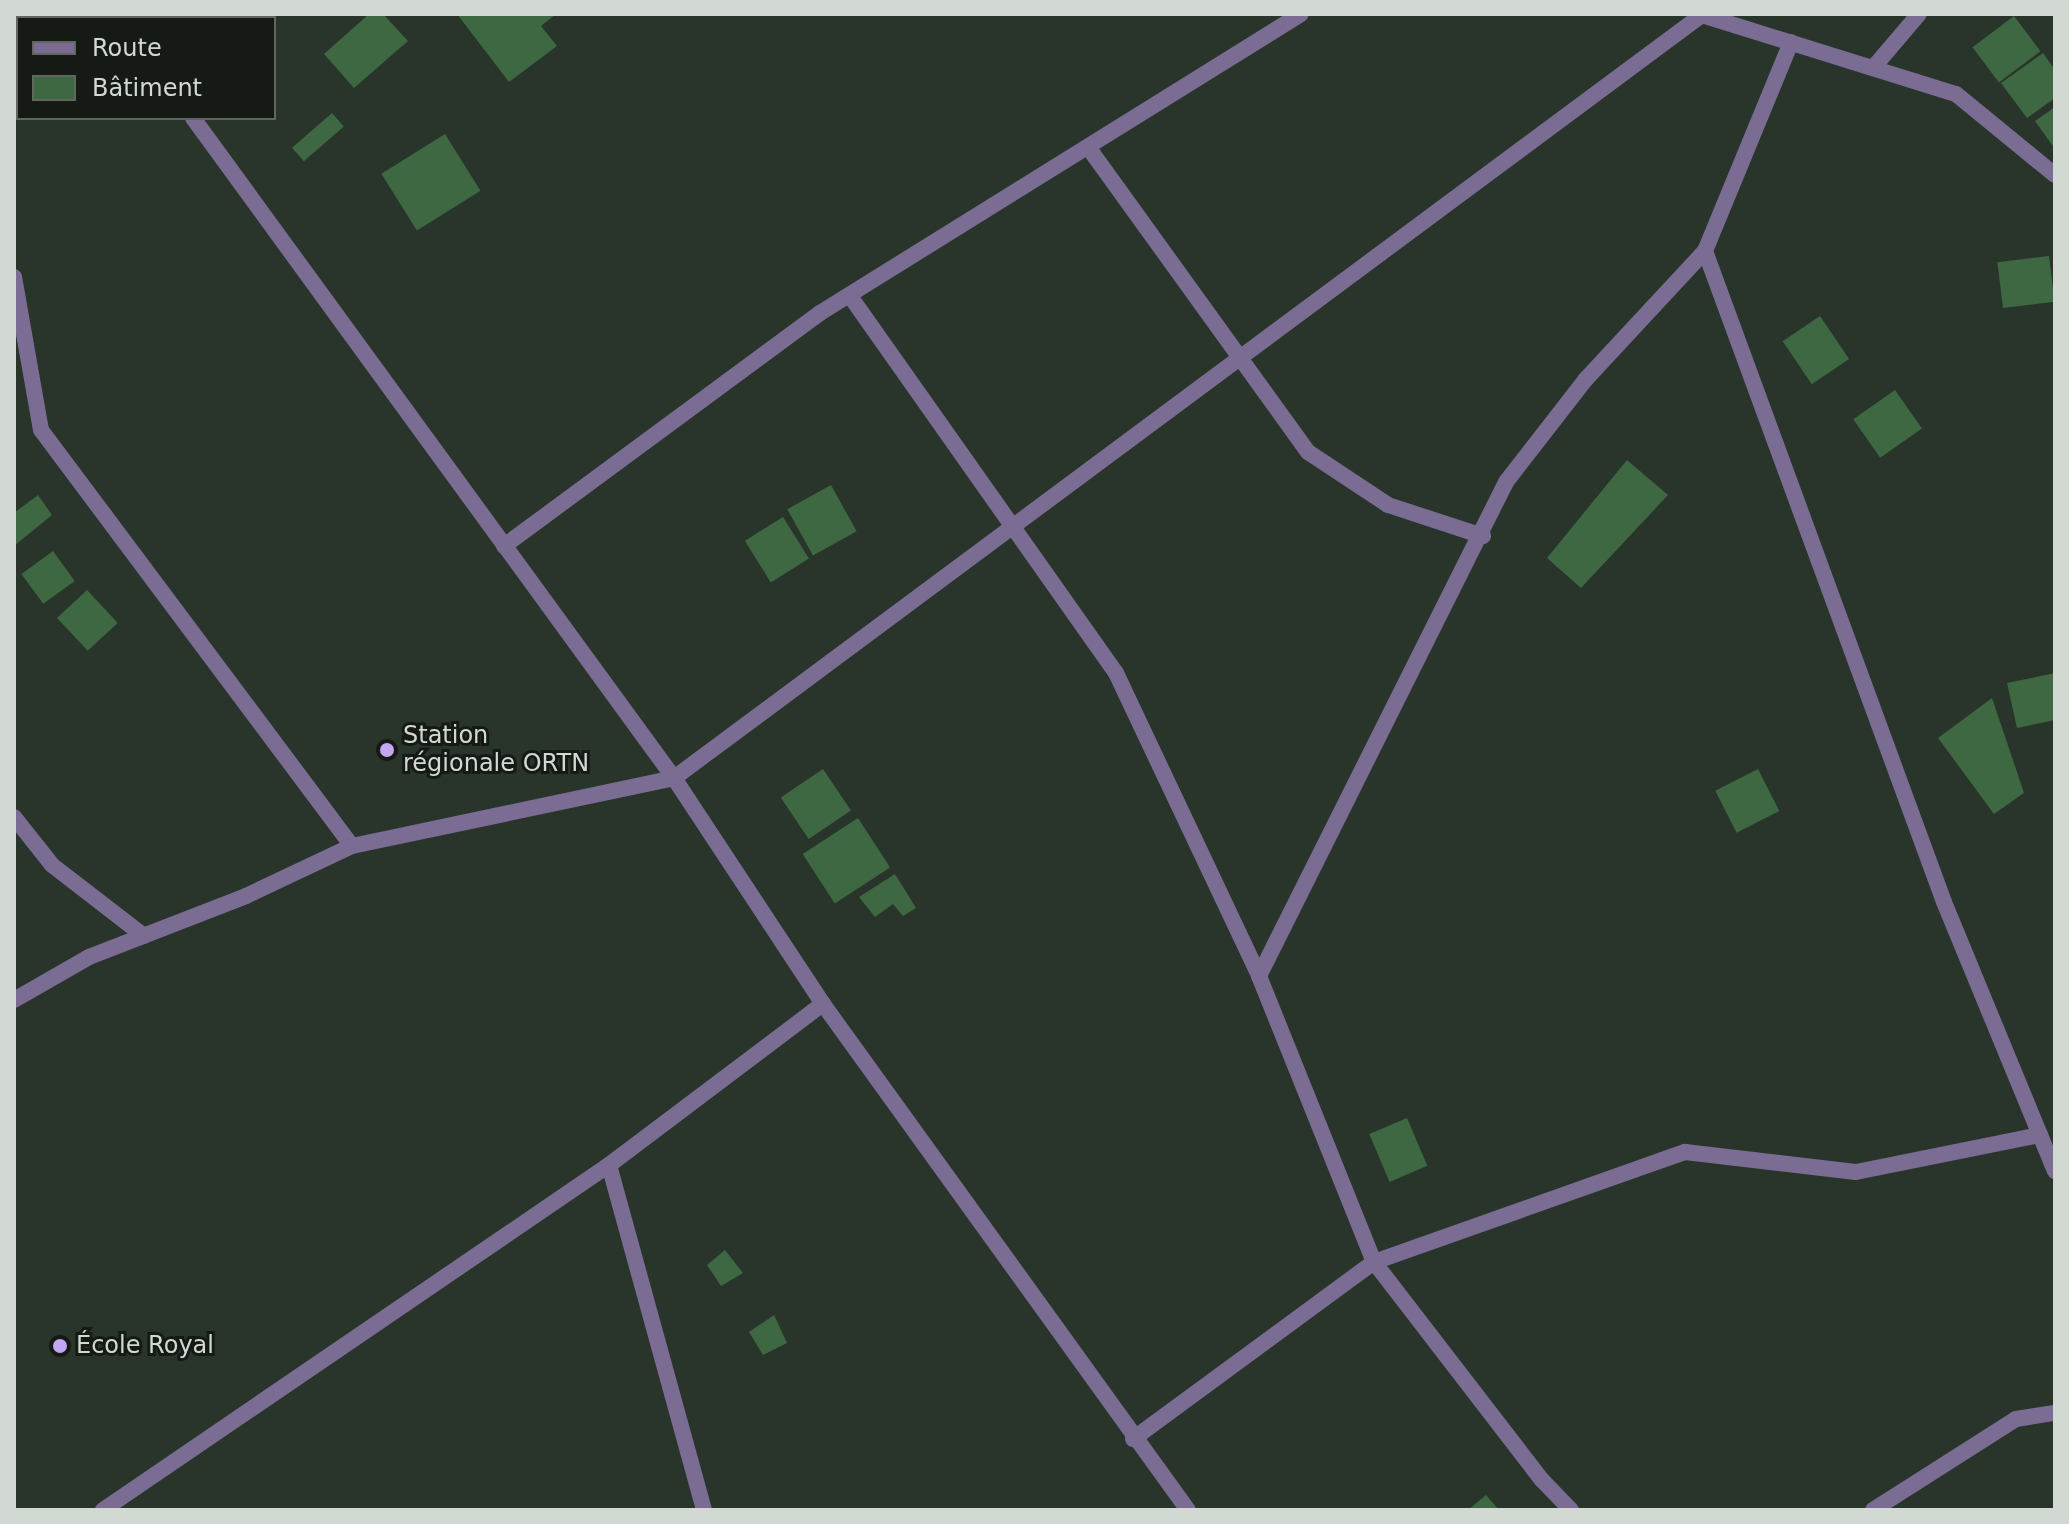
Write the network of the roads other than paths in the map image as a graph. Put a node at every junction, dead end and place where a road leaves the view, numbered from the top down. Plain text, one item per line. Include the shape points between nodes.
1 (1301, 14) edge
2 (1702, 14) edge
3 (1919, 14) edge
4 (1791, 42) junction
5 (1873, 68) junction
6 (194, 120) edge
7 (1088, 147) junction
8 (2055, 175) edge
9 (1705, 251) junction
10 (14, 277) edge
11 (850, 296) junction
12 (1239, 358) junction
13 (1012, 526) junction
14 (1483, 536) junction
15 (504, 546) junction
16 (674, 778) junction
17 (14, 817) edge
18 (352, 846) junction
19 (144, 936) junction
20 (1259, 976) junction
21 (14, 1000) edge
22 (823, 1004) junction
23 (2040, 1135) junction
24 (609, 1165) junction
25 (2055, 1171) edge
26 (1374, 1262) junction
27 (2055, 1413) edge
28 (1133, 1439) junction
29 (103, 1510) edge
30 (704, 1510) edge
31 (1188, 1510) edge
32 (1571, 1510) edge
33 (1873, 1510) edge

1 - 7 street
2 - 4 street
2 - 12 street
3 - 5 street
4 - 5 street
4 - 9 street
5 - 8 street via 1956,94
6 - 15 street
7 - 11 street
7 - 12 street
9 - 14 street via 1586,379 1506,482
9 - 23 street via 1944,902
10 - 18 street via 41,430
11 - 13 street
11 - 15 street
12 - 13 street
12 - 14 street via 1308,452 1388,505
13 - 16 street
13 - 20 street via 1116,673
14 - 20 street
15 - 16 street
16 - 18 street
16 - 22 street
17 - 19 street via 52,865
18 - 19 street
19 - 21 street via 89,957
20 - 26 street
22 - 24 street
22 - 28 street
23 - 25 street
23 - 26 street via 1856,1172 1685,1152
24 - 29 street
24 - 30 street
26 - 28 street
26 - 32 street via 1542,1480
27 - 33 street via 2016,1419
28 - 31 street

